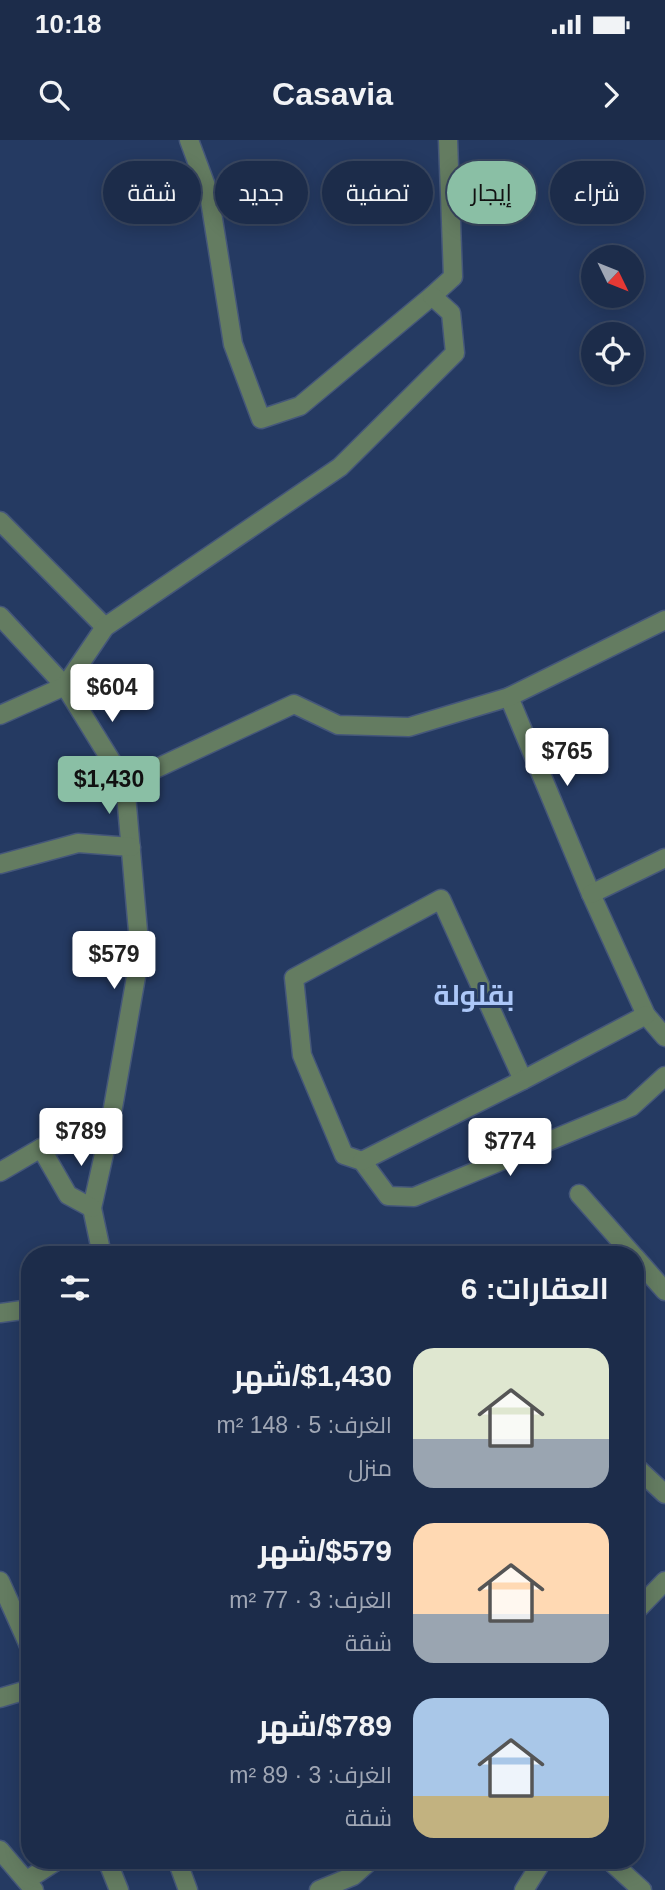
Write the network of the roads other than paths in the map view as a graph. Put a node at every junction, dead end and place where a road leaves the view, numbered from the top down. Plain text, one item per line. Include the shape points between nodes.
1 (189, 140) edge
2 (448, 140) edge
3 (432, 296) junction
4 (0, 521) edge
5 (0, 616) edge
6 (665, 620) edge
7 (105, 627) junction
8 (65, 686) junction
9 (509, 697) junction
10 (0, 715) edge
11 (125, 783) junction
12 (131, 847) junction
13 (665, 858) edge
14 (0, 864) edge
15 (591, 894) junction
16 (646, 1015) junction
17 (665, 1037) edge
18 (665, 1076) edge
19 (523, 1080) junction
20 (108, 1136) junction
21 (41, 1147) junction
22 (362, 1161) junction
23 (0, 1171) edge
24 (579, 1194) dead end
25 (92, 1208) junction
26 (100, 1246) edge
27 (625, 1246) edge
28 (644, 1267) edge
29 (665, 1291) edge
30 (21, 1310) edge
31 (0, 1313) edge
32 (644, 1474) edge
33 (664, 1491) edge
34 (0, 1581) edge
35 (665, 1581) edge
36 (644, 1603) edge
37 (21, 1628) edge
38 (21, 1692) edge
39 (0, 1698) edge
40 (0, 1850) edge
41 (48, 1869) edge
42 (111, 1869) edge
43 (180, 1869) edge
44 (361, 1869) edge
45 (537, 1869) edge
46 (618, 1869) edge
47 (31, 1885) edge
48 (119, 1890) edge
49 (188, 1890) edge
50 (319, 1890) edge
51 (524, 1890) edge
52 (642, 1890) edge

1 - 3 street via 209,194 233,344 261,419 300,406
2 - 3 street via 453,277
3 - 7 street via 451,313 455,353 341,467
4 - 7 street
5 - 8 street
6 - 9 street
7 - 8 street
8 - 10 street
8 - 11 street
9 - 11 street via 410,727 338,725 294,704
9 - 15 street
11 - 12 street
12 - 14 street via 78,843
12 - 20 street via 139,954
13 - 15 street
15 - 16 street
16 - 17 street
16 - 19 street
18 - 22 street via 631,1107 414,1197 388,1196
19 - 22 street
19 - 22 street via 441,899 294,978 302,1055 344,1155
20 - 21 street
20 - 25 street
21 - 23 street
21 - 25 street via 68,1195
24 - 27 street
25 - 26 street
28 - 29 street
30 - 31 street
32 - 33 street
34 - 37 street
35 - 36 street
38 - 39 street
40 - 47 street
41 - 47 street
42 - 48 street
43 - 49 street
44 - 50 street
45 - 51 street
46 - 52 street

